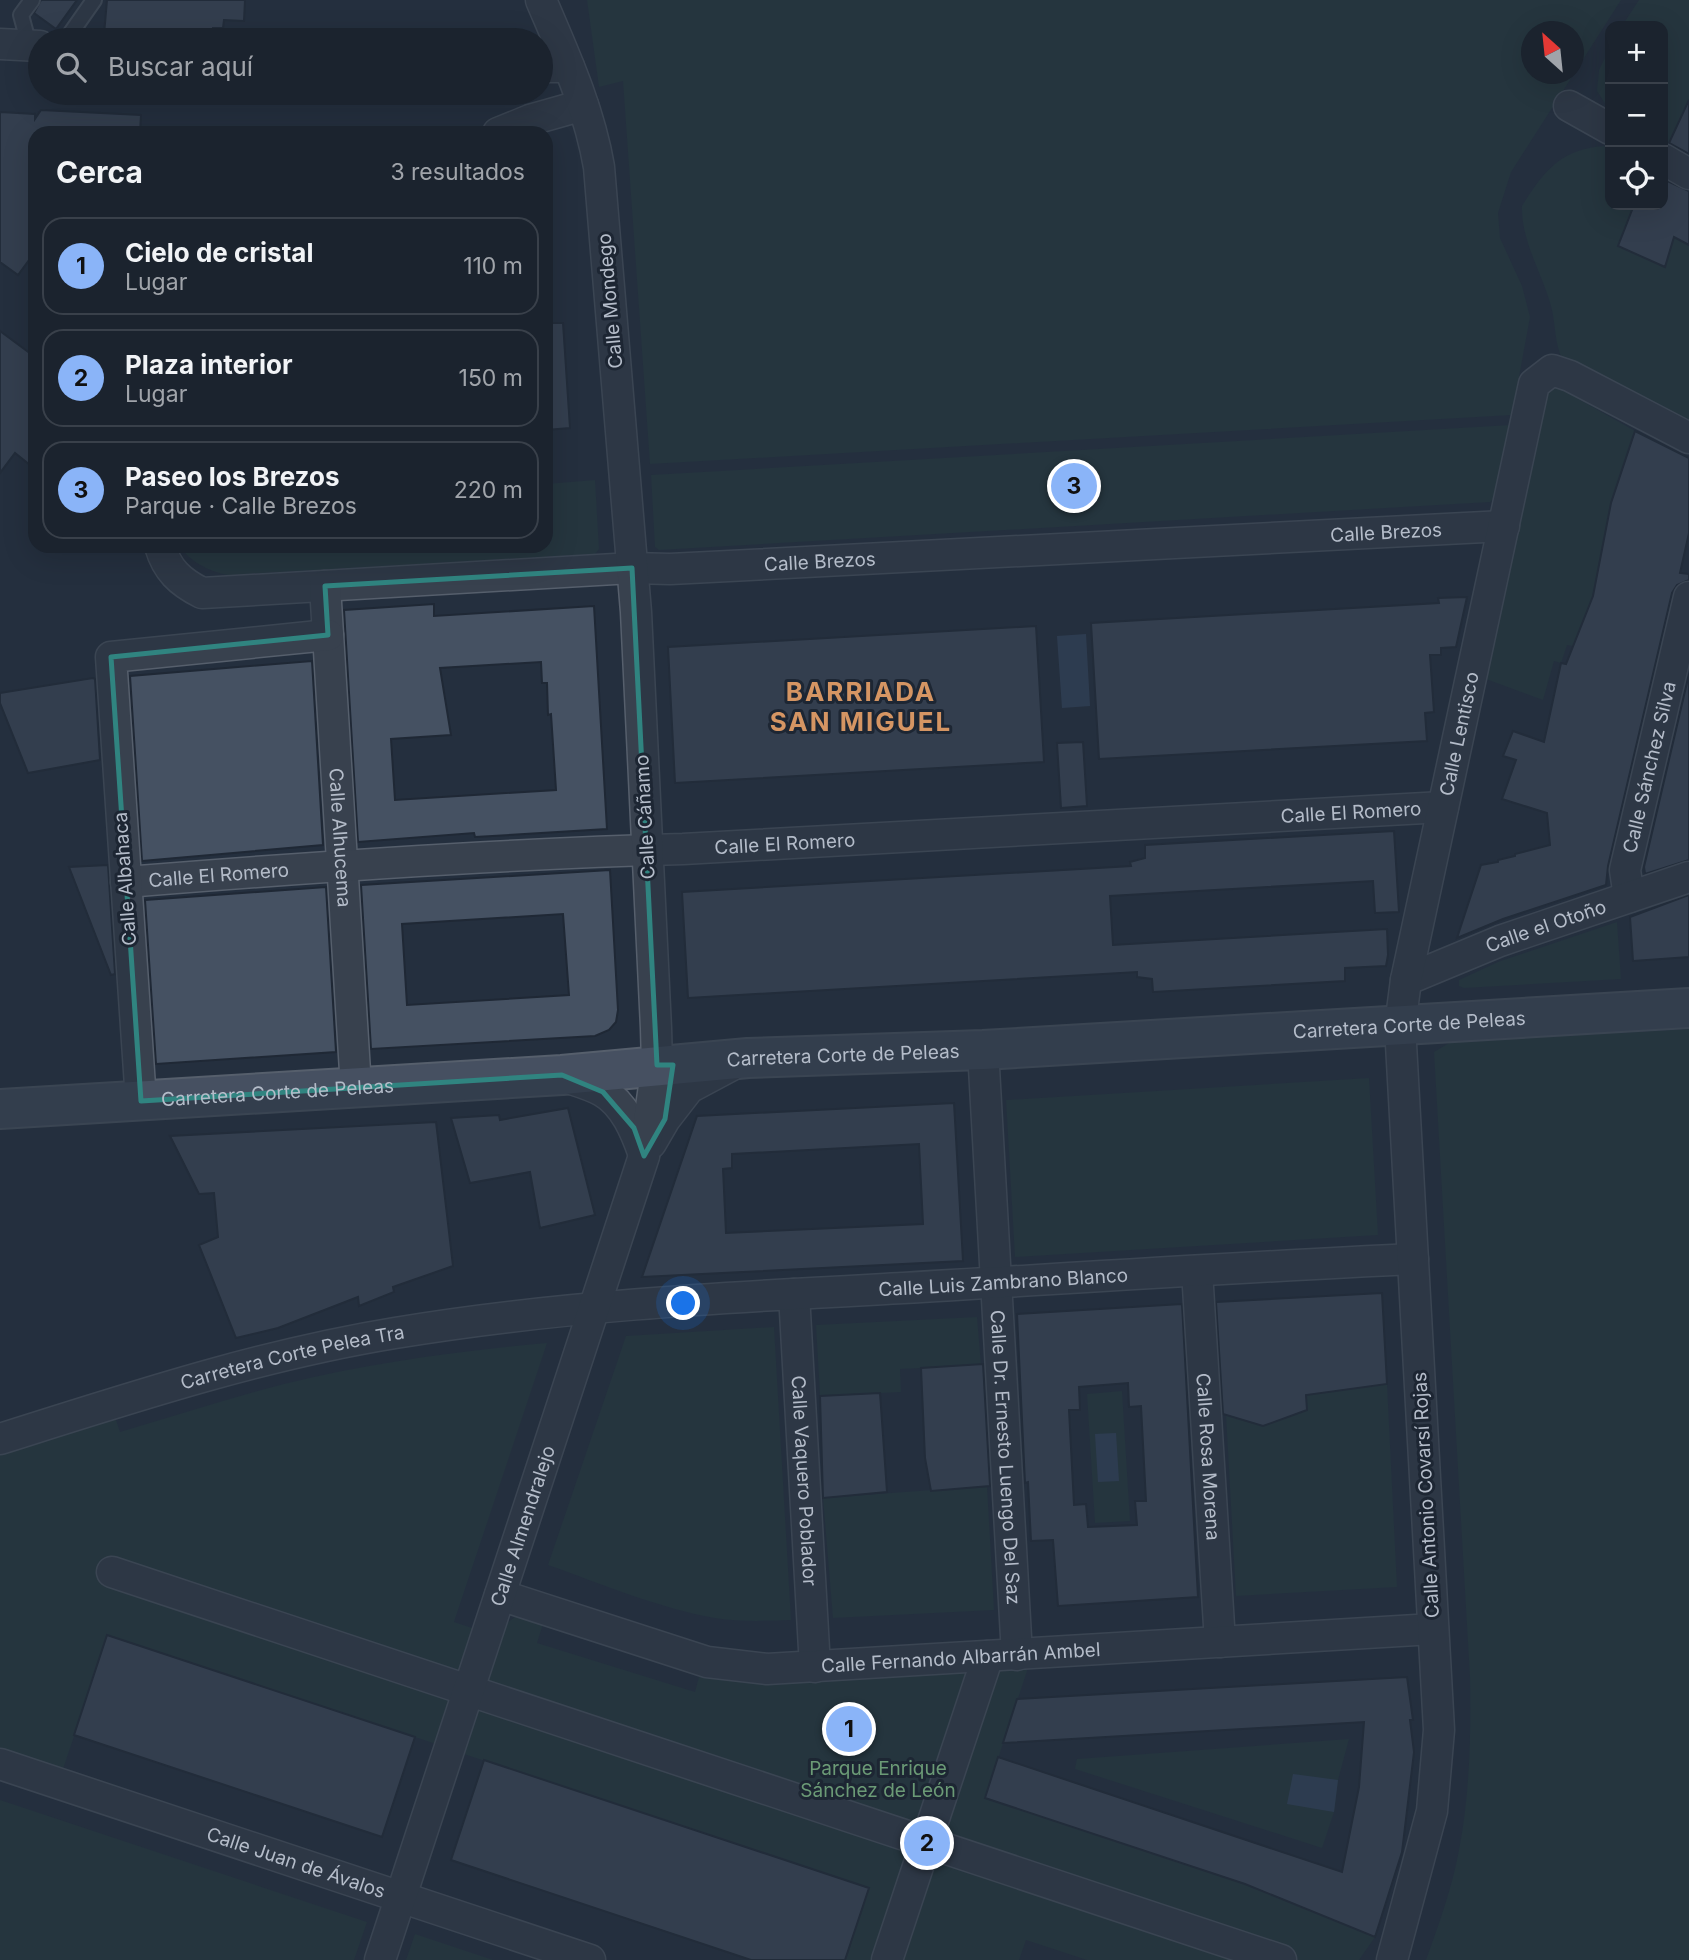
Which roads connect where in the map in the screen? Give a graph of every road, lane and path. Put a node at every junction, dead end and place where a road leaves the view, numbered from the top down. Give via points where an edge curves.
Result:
1 (32, 0) edge
2 (94, 0) edge
3 (541, 0) edge
4 (74, 28) edge
5 (547, 28) edge
6 (23, 45) edge
7 (555, 67) edge
8 (583, 105) junction
9 (1569, 106) dead end
10 (515, 126) edge
11 (1605, 126) edge
12 (1668, 162) edge
13 (1689, 174) edge
14 (1689, 439) edge
15 (1504, 526) junction
16 (162, 553) edge
17 (632, 568) junction
18 (325, 586) junction
19 (1689, 597) edge
20 (328, 635) junction
21 (1443, 807) junction
22 (646, 850) junction
23 (342, 865) junction
24 (1689, 877) edge
25 (126, 882) junction
26 (1629, 897) junction
27 (1406, 980) junction
28 (1689, 1008) edge
29 (1400, 1026) junction
30 (983, 1050) junction
31 (747, 1058) junction
32 (665, 1065) junction
33 (562, 1075) junction
34 (356, 1088) junction
35 (141, 1101) junction
36 (0, 1109) edge
37 (665, 1119) junction
38 (644, 1156) junction
39 (1413, 1258) junction
40 (1197, 1271) junction
41 (996, 1282) junction
42 (794, 1294) junction
43 (594, 1308) junction
44 (0, 1439) edge
45 (112, 1572) dead end
46 (500, 1595) junction
47 (1433, 1629) junction
48 (1220, 1642) junction
49 (1002, 1656) junction
50 (815, 1667) junction
51 (469, 1690) junction
52 (0, 1764) edge
53 (926, 1842) junction
54 (401, 1898) junction
55 (380, 1960) edge
56 (590, 1960) edge
57 (887, 1960) edge
58 (1281, 1960) edge
59 (1392, 1960) edge

1 - 6 lane via 20,15
2 - 4 lane
3 - 5 street, Calle Mondego
7 - 8 street, Calle Mondego
8 - 10 street
8 - 17 street, Calle Mondego via 599,167
9 - 11 street
12 - 13 street
14 - 15 street, Calle Lentisco via 1570,376 1543,377
15 - 17 street, Calle Brezos
15 - 21 street, Calle Lentisco
16 - 18 street, Calle Brezos via 173,573 202,593
17 - 18 street, Calle Brezos
17 - 22 street, Calle Cáñamo
18 - 20 street, Calle Alhucema
19 - 26 street, Calle Sánchez Silva via 1625,870
20 - 23 street, Calle Alhucema
20 - 25 street, Calle Albahaca via 111,657
21 - 22 street, Calle El Romero
21 - 27 street, Calle Lentisco
22 - 23 street, Calle El Romero
22 - 32 street, Calle Cáñamo
23 - 25 street, Calle El Romero
23 - 34 street, Calle Alhucema
24 - 26 street, Calle el Otoño
25 - 35 street, Calle Albahaca
26 - 27 street, Calle el Otoño via 1500,941
27 - 29 street, Calle Lentisco
28 - 29 street, Carretera Corte de Peleas
29 - 30 street, Carretera Corte de Peleas
29 - 39 street, Calle Antonio Covarsí Rojas
30 - 31 street, Carretera Corte de Peleas
30 - 41 street, Calle Dr. Ernesto Luengo Del Saz
31 - 32 street, Carretera Corte de Peleas
31 - 37 street, Calle Almendralejo via 689,1087
32 - 33 street, Carretera Corte de Peleas
32 - 37 street, Calle Almendralejo
32 - 38 street, Calle Almendralejo
33 - 34 street, Carretera Corte de Peleas
33 - 38 street via 603,1092 634,1128
34 - 35 street, Carretera Corte de Peleas
35 - 36 street, Carretera Corte de Peleas
37 - 38 street, Calle Almendralejo
38 - 43 street, Calle Almendralejo
39 - 40 street, Calle Luis Zambrano Blanco
39 - 47 street, Calle Antonio Covarsí Rojas
40 - 41 street, Calle Luis Zambrano Blanco
40 - 48 street, Calle Rosa Morena
41 - 42 street, Calle Luis Zambrano Blanco
41 - 49 street, Calle Dr. Ernesto Luengo Del Saz
42 - 43 street, Calle Luis Zambrano Blanco
42 - 50 street, Calle Vaquero Poblador
43 - 44 street, Carretera Corte Pelea Tra via 394,1333 274,1357
43 - 46 street, Calle Almendralejo
45 - 51 street
46 - 50 street, Calle Fernando Albarrán Ambel via 707,1662
46 - 51 street, Calle Almendralejo
47 - 48 street, Calle Fernando Albarrán Ambel
47 - 59 street, Calle Antonio Covarsí Rojas via 1438,1730 1432,1811
48 - 49 street, Calle Fernando Albarrán Ambel
49 - 50 street, Calle Fernando Albarrán Ambel
49 - 53 street, Calle Dr. Ernesto Luengo Del Saz
51 - 53 street
51 - 54 street, Calle Almendralejo
52 - 54 street, Calle Juan de Ávalos
53 - 57 street, Calle Dr. Ernesto Luengo Del Saz
53 - 58 street
54 - 55 street, Calle Almendralejo
54 - 56 street, Calle Juan de Ávalos

